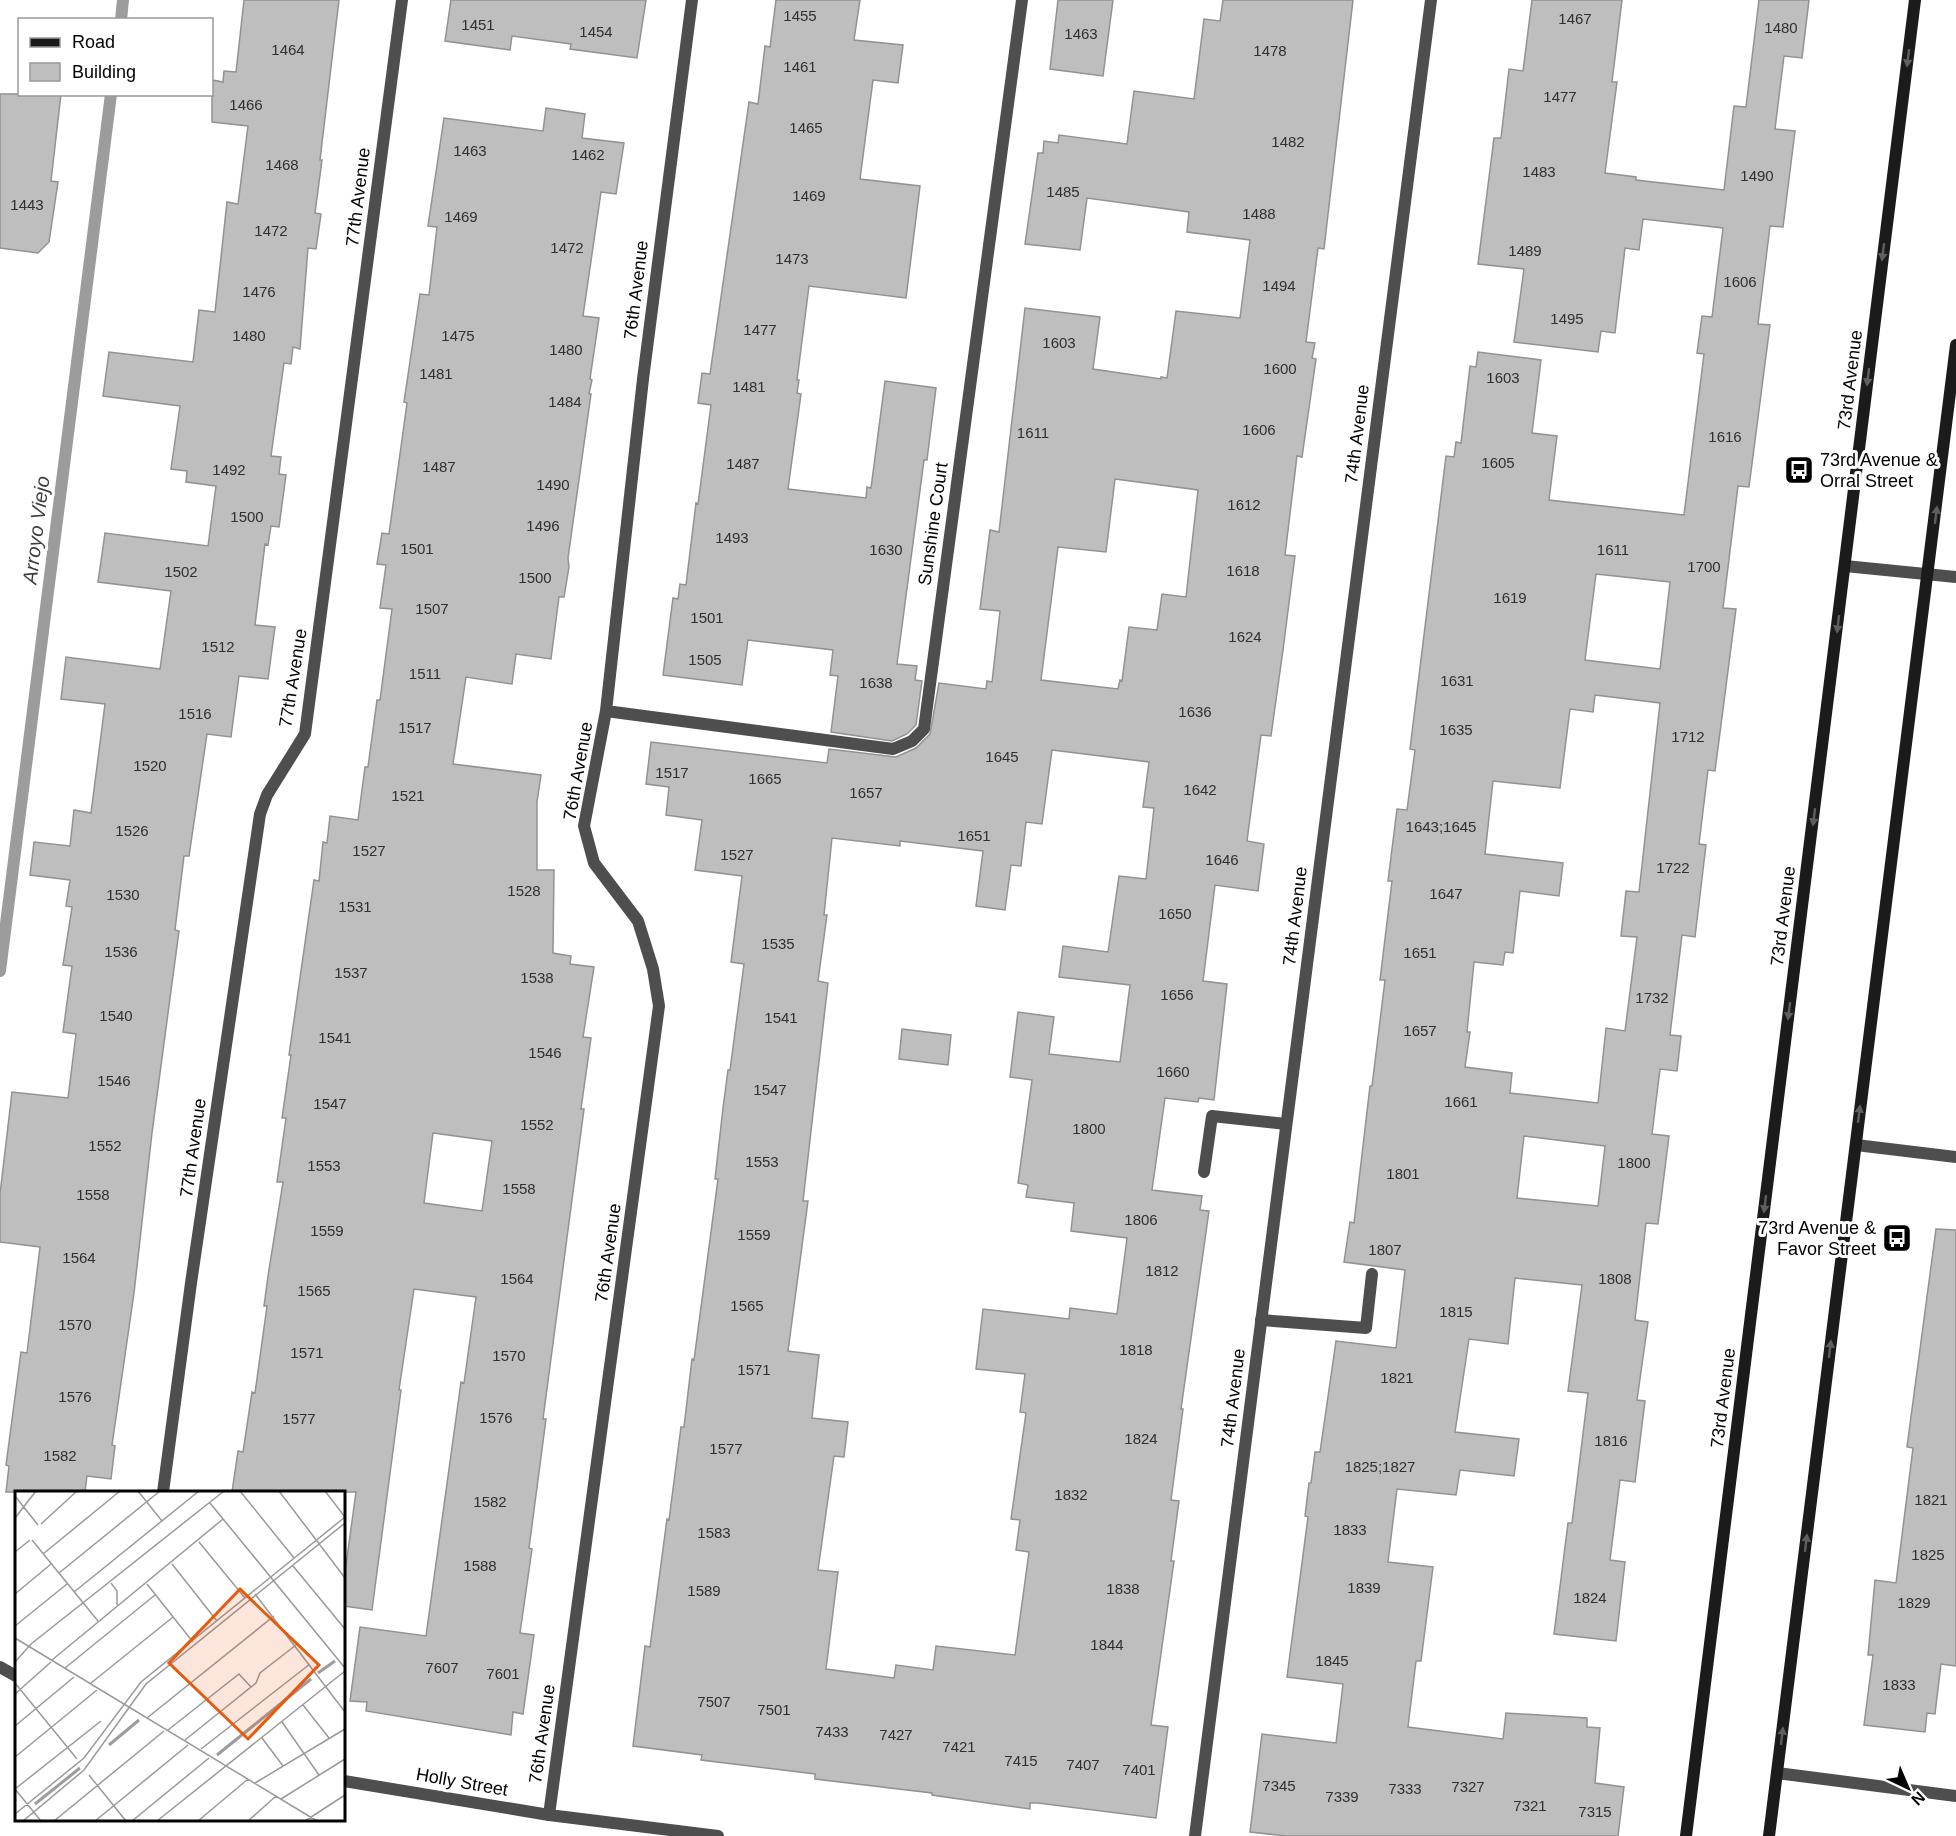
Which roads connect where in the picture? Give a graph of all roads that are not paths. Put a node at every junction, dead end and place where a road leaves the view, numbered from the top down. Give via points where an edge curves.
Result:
1 (402, 0) edge
2 (692, 0) edge
3 (1022, 0) edge
4 (1431, 0) edge
5 (1915, 0) edge
6 (1956, 345) edge
7 (1845, 566) junction
8 (1928, 573) junction
9 (1956, 577) edge
10 (606, 711) junction
11 (1286, 1124) junction
12 (1856, 1144) junction
13 (1956, 1157) edge
14 (1204, 1172) dead end
15 (1372, 1274) dead end
16 (1261, 1320) junction
17 (163, 1491) edge
18 (0, 1667) edge
19 (15, 1675) edge
20 (1777, 1773) junction
21 (345, 1781) edge
22 (1956, 1796) edge
23 (549, 1815) junction
24 (718, 1836) edge
25 (1195, 1836) edge
26 (1686, 1836) edge
27 (1769, 1836) edge

1 - 17 street, 77th Avenue via 305,734 267,795 260,814
2 - 10 street, 76th Avenue via 643,380
3 - 10 street, Sunshine Court via 924,729 912,741 893,749
4 - 11 street, 74th Avenue
5 -> 7 main road, 73rd Avenue
8 -> 6 main road
7 - 8 street
7 -> 26 main road, 73rd Avenue
8 - 9 street
12 -> 8 main road
10 - 23 street, 76th Avenue via 584,826 594,863 638,921 653,969 659,1006
11 - 14 street via 1212,1116
11 - 16 street, 74th Avenue
12 - 13 street
20 -> 12 main road
15 - 16 street via 1366,1328
16 - 25 street, 74th Avenue
18 - 19 street
20 - 22 street
20 - 27 main road
21 - 23 street, Holly Street
23 - 24 street, Holly Street

